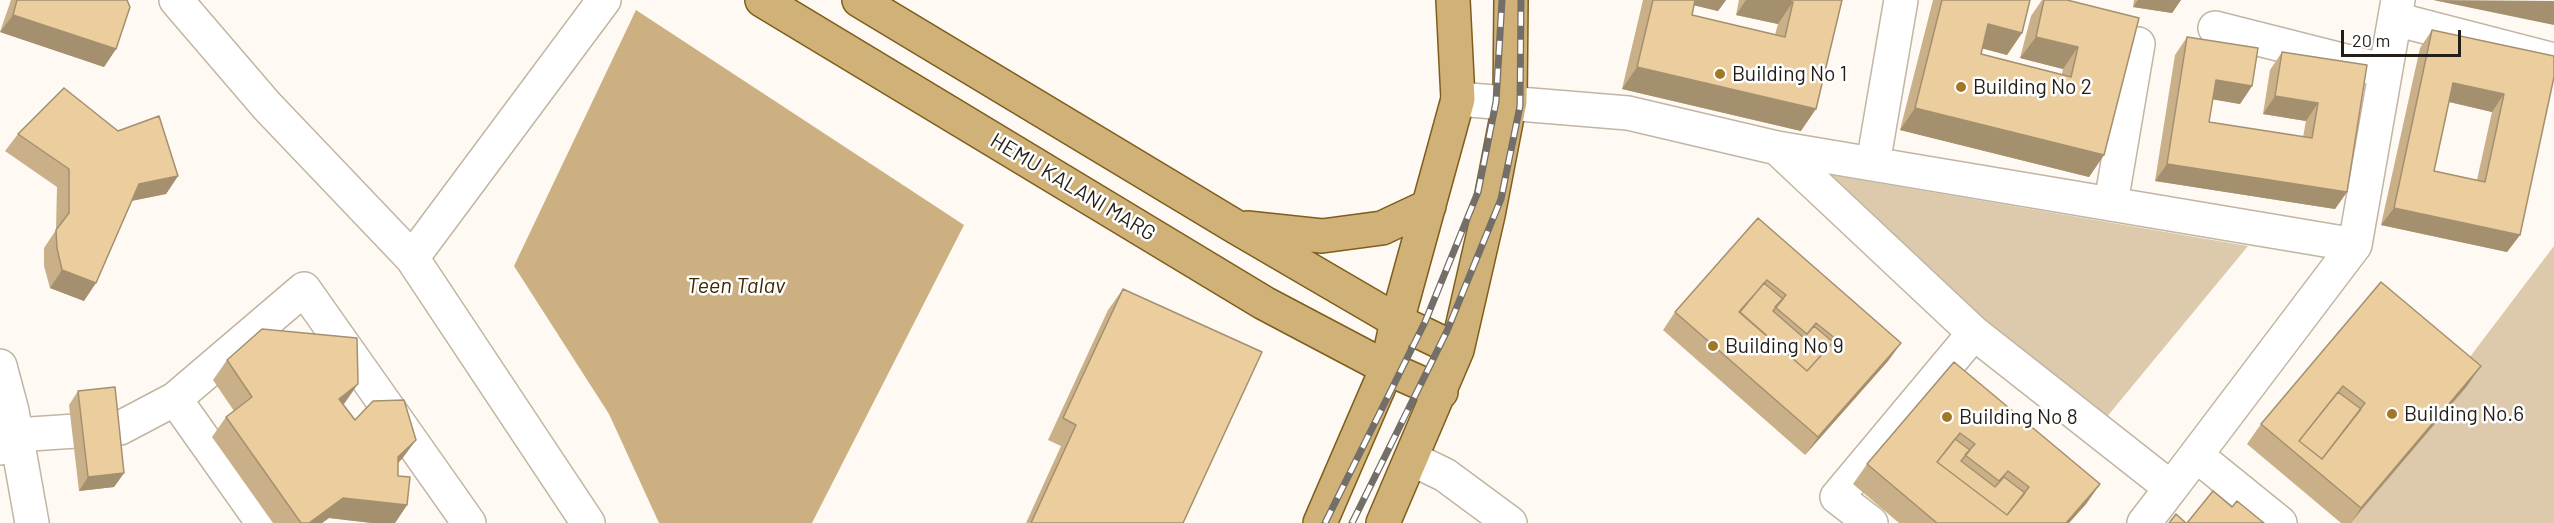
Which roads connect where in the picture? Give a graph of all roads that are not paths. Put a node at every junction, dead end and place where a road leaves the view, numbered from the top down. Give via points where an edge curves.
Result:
1 (176, 0) edge
2 (604, 0) edge
3 (762, 0) edge
4 (859, 0) edge
5 (1453, 0) edge
6 (1512, 0) edge
7 (1901, 0) edge
8 (2397, 9) edge
9 (2215, 28) dead end
10 (2138, 44) edge
11 (2554, 60) edge
12 (2385, 71) junction
13 (1458, 99) junction
14 (1510, 101) junction
15 (1777, 147) junction
16 (1873, 164) junction
17 (2111, 203) junction
18 (1428, 206) junction
19 (1236, 227) junction
20 (2355, 245) junction
21 (412, 258) junction
22 (1397, 321) junction
23 (1974, 333) junction
24 (1457, 350) junction
25 (0, 366) edge
26 (1387, 368) junction
27 (1440, 392) junction
28 (175, 399) junction
29 (8, 442) edge
30 (2196, 455) junction
31 (1412, 459) junction
32 (2171, 488) junction
33 (32, 523) edge
34 (263, 523) edge
35 (469, 523) edge
36 (588, 523) edge
37 (1321, 523) edge
38 (1383, 523) edge
39 (1509, 523) edge
40 (1871, 523) edge
41 (2144, 523) edge
42 (2280, 523) edge

1 - 21 street via 267,106
2 - 21 street
3 - 26 main road, HEMU KALANI MARG via 1264,303
4 - 19 main road
5 - 13 main road
6 - 14 main road
7 - 16 street
8 - 11 street
8 - 12 street
9 - 12 street
10 - 17 street
12 - 20 street
13 - 14 street
13 - 18 main road
14 - 15 street via 1628,113
14 - 24 main road
15 - 16 street
15 - 23 street
16 - 17 street
17 - 20 street
18 - 19 main road via 1382,228 1322,236
18 - 22 main road
19 - 22 main road
20 - 30 street
21 - 36 street
22 - 24 main road
22 - 26 main road
23 - 32 street
23 - 40 street via 1837,497
24 - 27 main road
25 - 29 street
26 - 27 main road, HEMU KALANI MARG
26 - 37 main road
27 - 31 main road
28 - 29 street via 120,428
28 - 34 street
28 - 35 street via 304,289
29 - 33 street
30 - 32 street
30 - 42 street
31 - 38 main road
31 - 39 street via 1445,475
32 - 41 street

